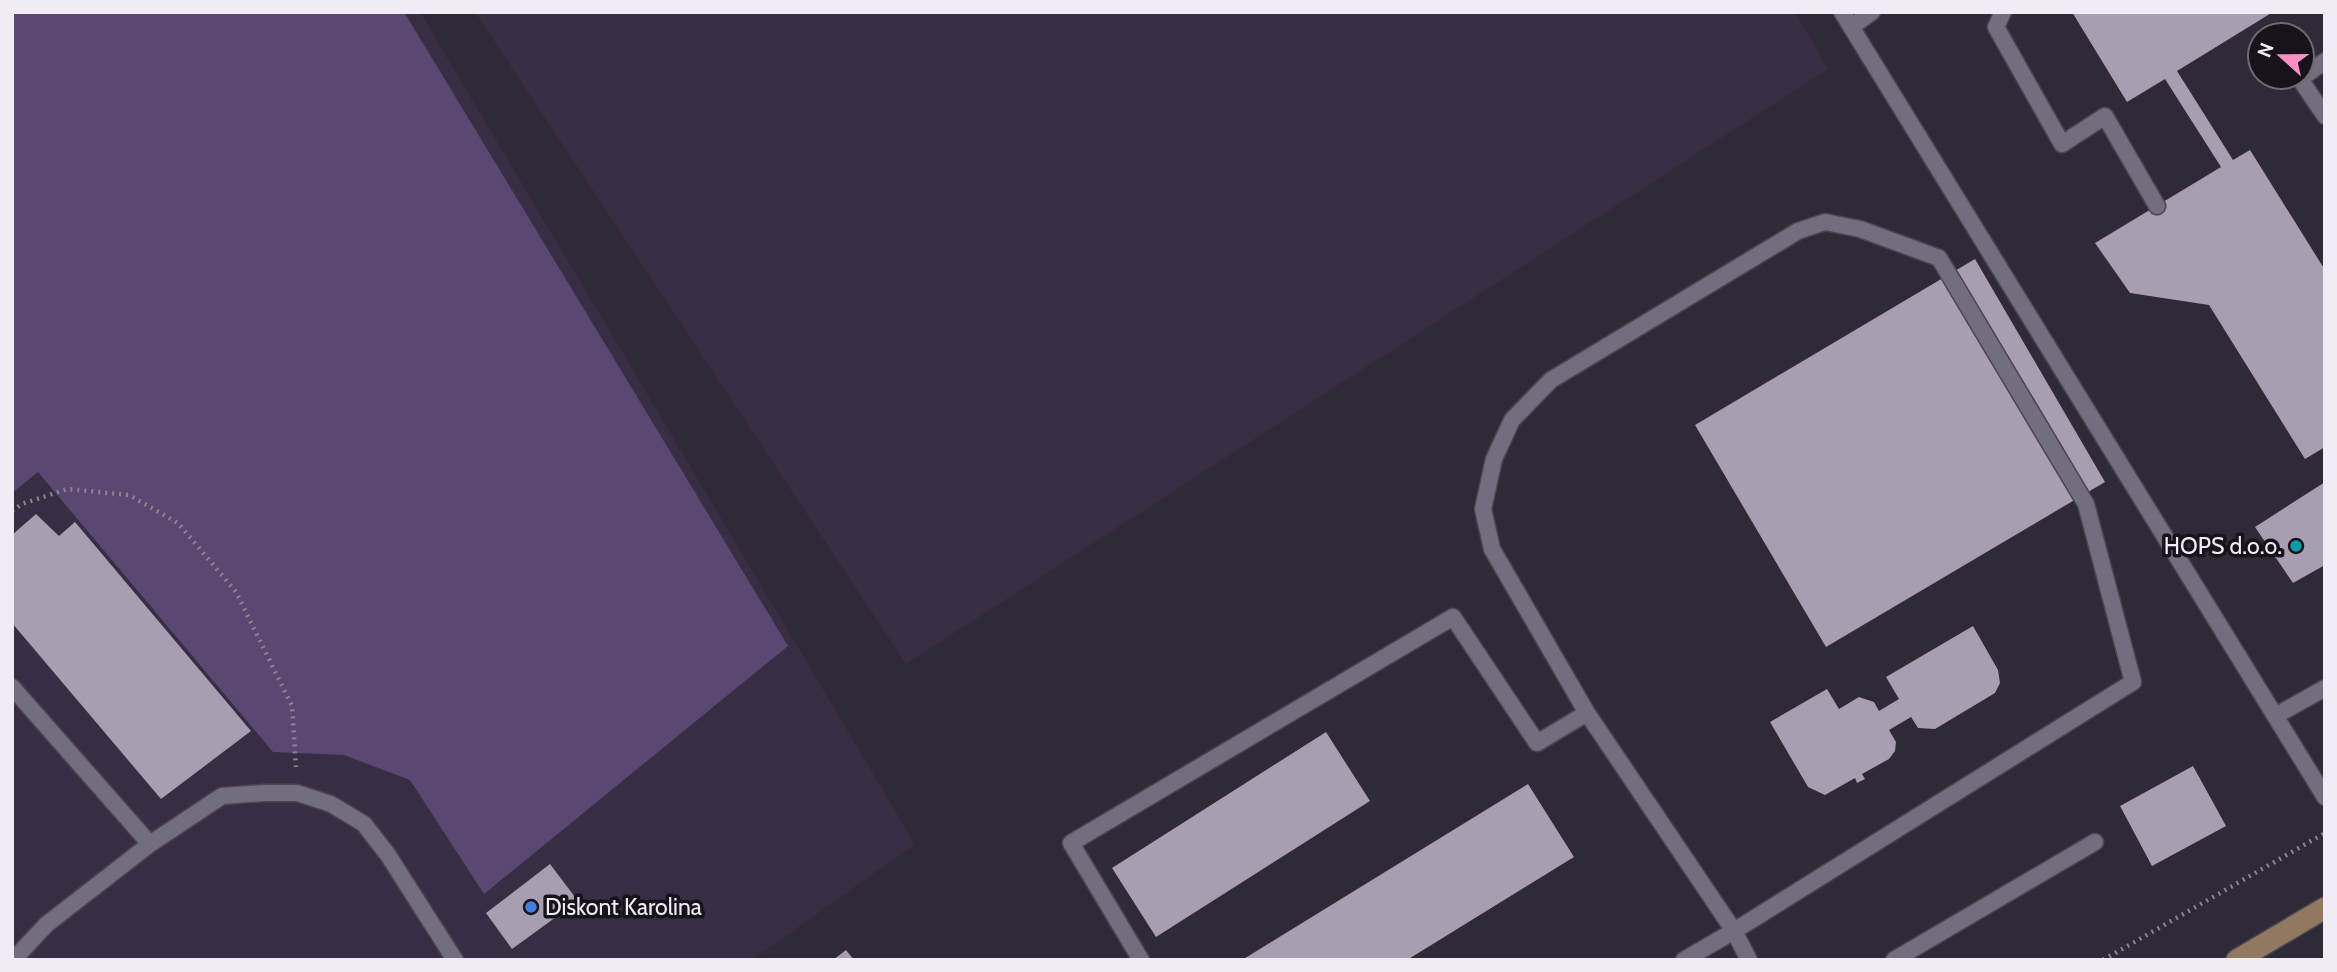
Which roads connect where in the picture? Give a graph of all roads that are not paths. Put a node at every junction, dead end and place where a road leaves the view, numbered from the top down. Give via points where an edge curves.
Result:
1 (1842, 12) edge
2 (1872, 12) edge
3 (2003, 12) edge
4 (1851, 27) junction
5 (2325, 61) edge
6 (2325, 116) edge
7 (2157, 206) dead end
8 (12, 687) edge
9 (2325, 688) edge
10 (1587, 713) junction
11 (2277, 715) junction
12 (2325, 797) edge
13 (2095, 842) dead end
14 (150, 844) junction
15 (2325, 908) edge
16 (1734, 931) junction
17 (13, 960) edge
18 (455, 960) edge
19 (1141, 960) edge
20 (1684, 960) edge
21 (1749, 960) edge
22 (1894, 960) edge
23 (2237, 960) edge

1 - 4 lane
2 - 4 lane
3 - 7 lane via 1997,27 2062,144 2105,116
4 - 11 lane
5 - 6 lane via 2300,79
8 - 14 lane
9 - 11 lane
10 - 16 lane
10 - 16 lane via 1492,549 1483,509 1494,459 1512,420 1551,380 1798,231 1825,222 1860,229 1939,258 2086,505 2133,682
10 - 19 lane via 1537,743 1453,617 1071,843
11 - 12 lane
13 - 22 lane
14 - 17 lane via 47,924
14 - 18 lane via 222,796 297,793 331,804 364,824
15 - 23 main road
16 - 20 lane
16 - 21 lane

